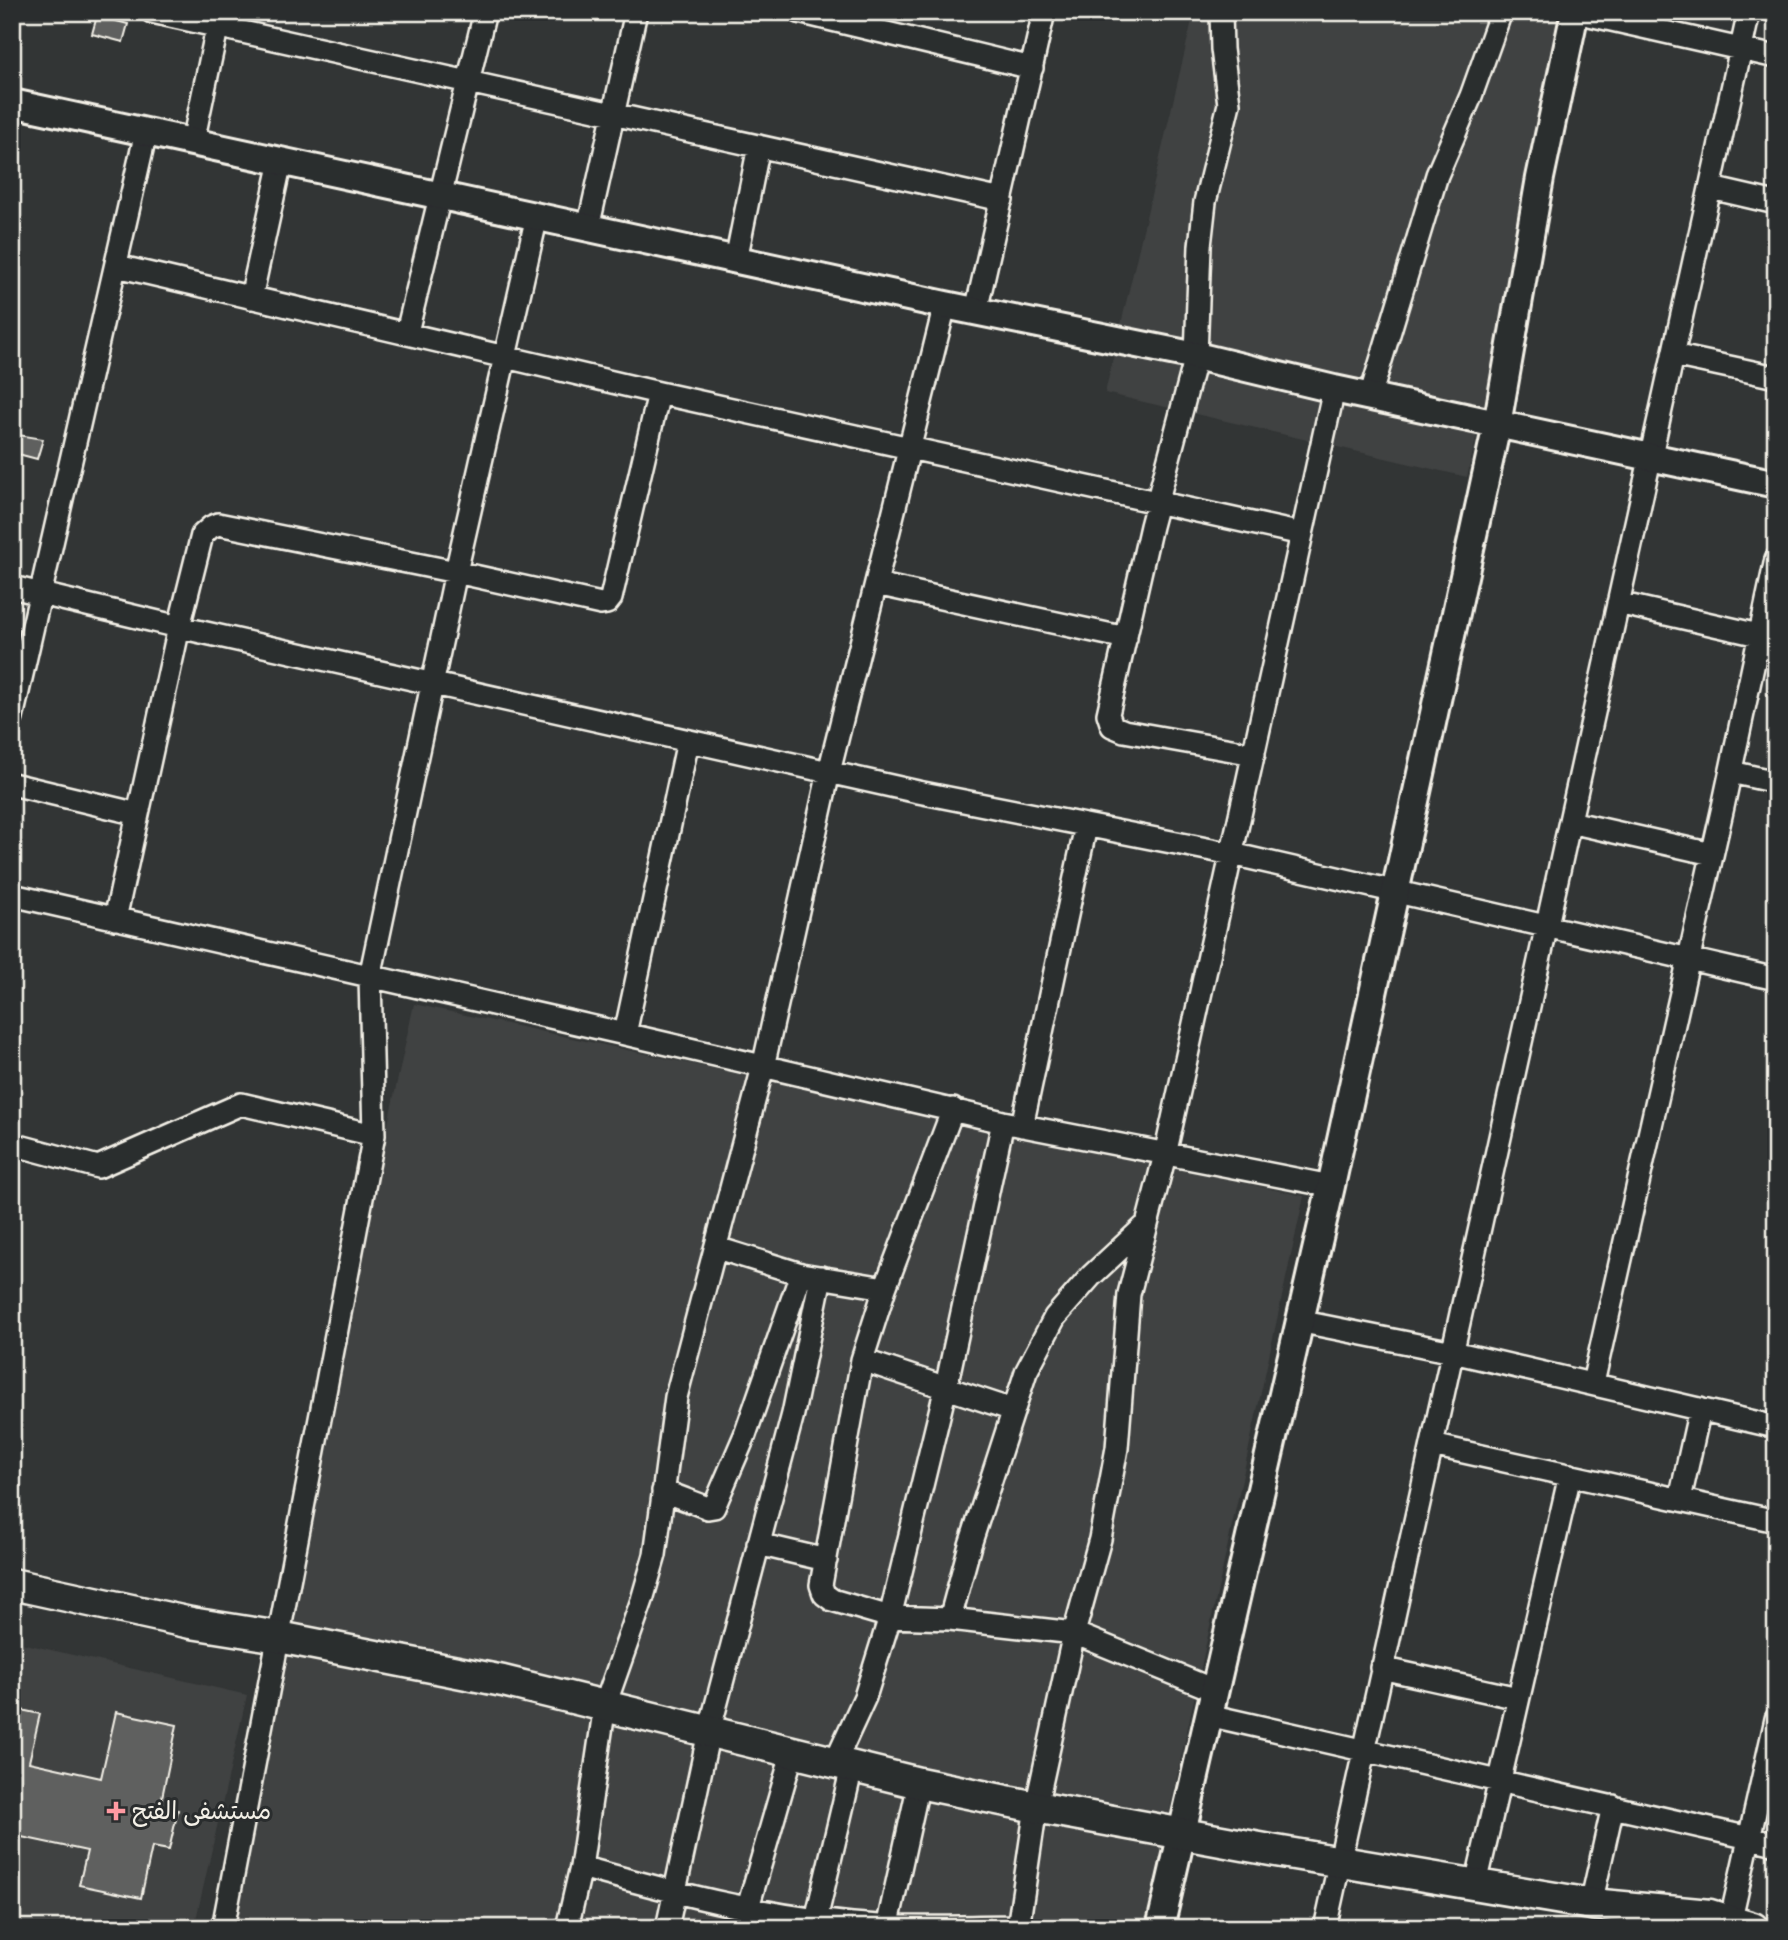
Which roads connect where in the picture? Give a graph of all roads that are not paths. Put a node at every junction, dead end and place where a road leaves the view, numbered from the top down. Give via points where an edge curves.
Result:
1 (152, 12) edge
2 (485, 12) edge
3 (636, 12) edge
4 (799, 12) edge
5 (1044, 12) edge
6 (1221, 12) edge
7 (1501, 12) edge
8 (1576, 12) edge
9 (1749, 12) edge
10 (219, 19) edge
11 (1741, 49) junction
12 (1776, 57) edge
13 (1032, 68) junction
14 (467, 83) junction
15 (12, 103) edge
16 (615, 115) junction
17 (146, 132) junction
18 (192, 142) junction
19 (759, 146) junction
20 (281, 161) junction
21 (1711, 188) junction
22 (439, 196) junction
23 (1002, 200) junction
24 (1776, 203) edge
25 (537, 216) junction
26 (588, 228) junction
27 (736, 260) junction
28 (117, 265) junction
29 (251, 298) junction
30 (945, 305) junction
31 (976, 311) junction
32 (407, 332) junction
33 (1673, 355) junction
34 (505, 356) junction
35 (1196, 356) junction
36 (1776, 377) edge
37 (1334, 389) junction
38 (659, 393) junction
39 (1370, 397) junction
40 (1497, 425) junction
41 (910, 447) junction
42 (1651, 458) junction
43 (1776, 484) edge
44 (1158, 501) junction
45 (1302, 534) junction
46 (1776, 559) edge
47 (456, 572) junction
48 (876, 583) junction
49 (12, 587) edge
50 (40, 595) junction
51 (1618, 603) junction
52 (179, 627) junction
53 (1126, 638) junction
54 (1768, 638) edge
55 (433, 684) junction
56 (12, 718) edge
57 (688, 741) junction
58 (1254, 754) junction
59 (830, 772) junction
60 (1731, 772) junction
61 (1776, 782) edge
62 (12, 784) edge
63 (138, 814) junction
64 (1570, 822) junction
65 (1086, 826) junction
66 (1232, 854) junction
67 (1712, 854) junction
68 (1395, 892) junction
69 (12, 895) edge
70 (115, 919) junction
71 (1548, 926) junction
72 (1688, 958) junction
73 (370, 977) junction
74 (1776, 979) edge
75 (625, 1034) junction
76 (763, 1067) junction
77 (953, 1109) junction
78 (1013, 1124) junction
79 (373, 1135) junction
80 (12, 1144) edge
81 (1165, 1155) junction
82 (1331, 1186) junction
83 (1147, 1224) junction
84 (716, 1248) junction
85 (811, 1276) junction
86 (886, 1288) junction
87 (1298, 1321) junction
88 (1453, 1352) junction
89 (862, 1360) junction
90 (1593, 1383) junction
91 (946, 1387) junction
92 (1700, 1409) junction
93 (1013, 1410) junction
94 (1776, 1427) edge
95 (1432, 1445) junction
96 (1570, 1475) junction
97 (663, 1492) junction
98 (1680, 1499) junction
99 (1776, 1521) edge
100 (758, 1544) junction
101 (826, 1560) junction
102 (12, 1584) edge
103 (890, 1618) junction
104 (950, 1619) junction
105 (1074, 1633) junction
106 (279, 1637) junction
107 (1381, 1668) junction
108 (1518, 1698) junction
109 (1211, 1702) junction
110 (605, 1705) junction
111 (1776, 1719) edge
112 (709, 1731) junction
113 (793, 1751) junction
114 (1363, 1751) junction
115 (844, 1765) junction
116 (1501, 1780) junction
117 (919, 1783) junction
118 (1614, 1806) junction
119 (1036, 1807) junction
120 (1181, 1834) junction
121 (1749, 1838) junction
122 (1776, 1844) edge
123 (1339, 1861) junction
124 (581, 1867) junction
125 (1476, 1884) junction
126 (674, 1893) junction
127 (1591, 1904) junction
128 (745, 1919) edge
129 (815, 1923) edge
130 (1738, 1926) edge
131 (887, 1927) edge
132 (1018, 1927) edge
133 (223, 1928) edge
134 (567, 1928) edge
135 (667, 1928) edge
136 (1160, 1928) edge
137 (1325, 1928) edge

1 - 10 street
2 - 14 street
3 - 16 street
4 - 13 street
5 - 13 street
6 - 35 street via 1229,104 1205,202
7 - 39 street via 1437,175
8 - 11 street
8 - 40 street via 1540,178
9 - 11 street
10 - 14 street
10 - 18 street
11 - 12 street
11 - 21 street
13 - 23 street
14 - 16 street
14 - 22 street
15 - 17 street
16 - 19 street
16 - 26 street
17 - 18 street
17 - 28 street
18 - 20 street
19 - 23 street
19 - 27 street
20 - 22 street
20 - 29 street
21 - 24 street
21 - 33 street
22 - 25 street
22 - 32 street
23 - 31 street
25 - 26 street
25 - 34 street
26 - 27 street
27 - 30 street
28 - 29 street
28 - 50 street
29 - 32 street
30 - 31 street
30 - 41 street
31 - 35 street
32 - 34 street
33 - 36 street
33 - 42 street
34 - 38 street
34 - 47 street
35 - 37 street
35 - 44 street
37 - 39 street
37 - 45 street
38 - 41 street
38 - 47 street via 607,603
39 - 40 street
40 - 42 street
40 - 68 street
41 - 44 street
41 - 48 street
42 - 43 street
42 - 51 street
44 - 45 street
44 - 53 street
45 - 58 street
46 - 54 street
47 - 52 street via 218,524 202,535
47 - 55 street
48 - 53 street
48 - 59 street
49 - 50 street
50 - 52 street
50 - 56 street
51 - 54 street
51 - 64 street
52 - 55 street
52 - 63 street
53 - 58 street via 1108,714 1112,726
54 - 60 street
55 - 57 street
55 - 73 street
57 - 59 street
57 - 75 street
58 - 66 street
59 - 65 street
59 - 76 street
60 - 61 street
60 - 67 street
62 - 63 street
63 - 70 street
64 - 67 street
64 - 71 street
65 - 66 street
65 - 78 street
66 - 68 street
66 - 81 street
67 - 72 street
68 - 71 street
68 - 82 street
69 - 70 street
70 - 73 street
71 - 72 street
71 - 88 street
72 - 74 street
72 - 90 street
73 - 75 street
73 - 79 street
75 - 76 street
76 - 77 street
76 - 84 street
77 - 78 street
77 - 86 street
78 - 81 street
78 - 91 street
79 - 80 street via 241,1104 98,1167
79 - 106 street
81 - 82 street
81 - 83 street
82 - 87 street
83 - 93 street via 1055,1317 1026,1372
83 - 105 street via 1127,1304 1117,1448 1100,1539
84 - 85 street
84 - 97 street via 676,1396
85 - 86 street
85 - 97 street via 714,1507
85 - 100 street via 793,1414
86 - 89 street
87 - 88 street
87 - 109 street
88 - 90 street
88 - 95 street
89 - 91 street
89 - 101 street
90 - 92 street
91 - 93 street
91 - 103 street
92 - 94 street
92 - 98 street
93 - 104 street
95 - 96 street
95 - 107 street
96 - 98 street
96 - 108 street
97 - 110 street via 655,1555
98 - 99 street
100 - 101 street
100 - 112 street
101 - 103 street via 821,1585 824,1594
102 - 106 main road
103 - 104 street
103 - 115 street
104 - 105 street
105 - 109 street
105 - 119 street
106 - 110 main road
106 - 133 street
107 - 108 street
107 - 114 street
108 - 116 street
109 - 114 street
109 - 120 street
110 - 112 main road
110 - 124 street
111 - 121 street
112 - 113 main road
112 - 126 street
113 - 115 main road
113 - 128 street
114 - 116 street
114 - 123 street
115 - 117 main road
115 - 129 street
116 - 118 street
116 - 125 street
117 - 119 main road
117 - 131 street
118 - 121 street
118 - 127 street
119 - 120 main road
119 - 132 street
120 - 123 main road
120 - 136 street
121 - 122 street
121 - 130 street
123 - 125 main road
123 - 137 street
124 - 126 street
124 - 134 street
125 - 127 main road
126 - 128 street
126 - 135 street
127 - 130 main road via 1698,1914
128 - 129 street
129 - 131 street
131 - 132 street

